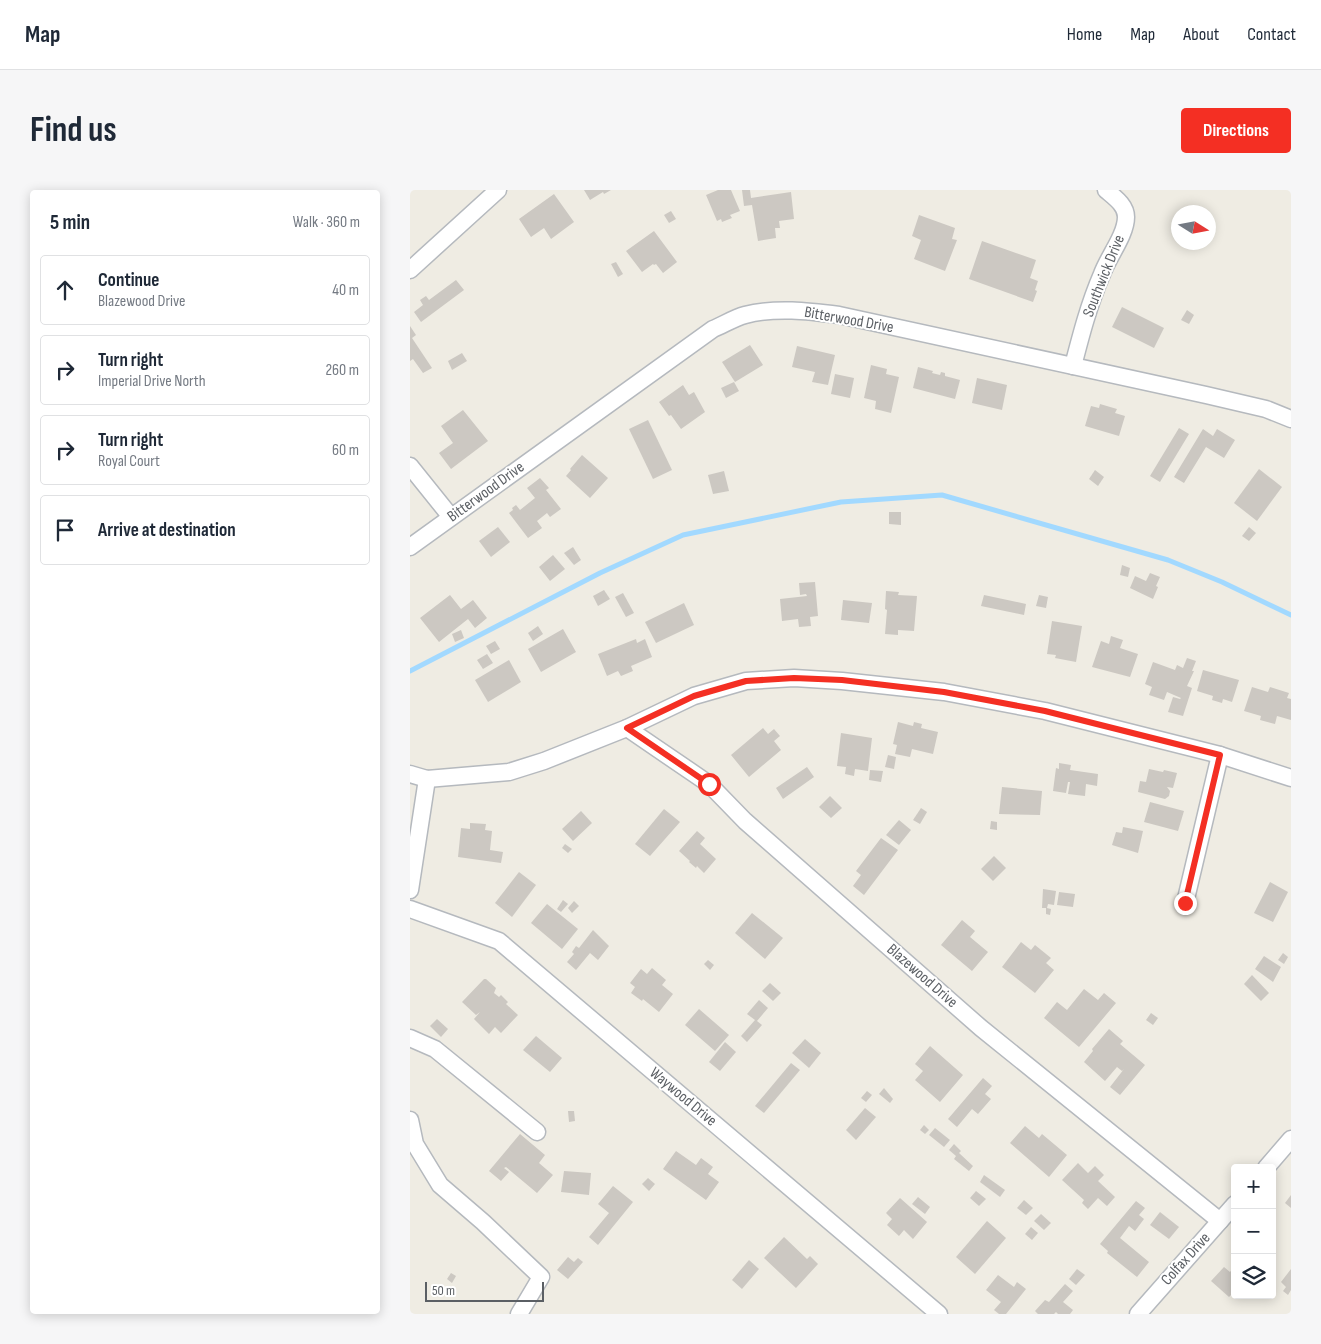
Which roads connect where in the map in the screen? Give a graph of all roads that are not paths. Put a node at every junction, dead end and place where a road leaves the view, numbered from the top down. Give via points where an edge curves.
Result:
1 (498, 190) edge
2 (1106, 190) edge
3 (410, 270) edge
4 (1073, 366) junction
5 (1291, 419) edge
6 (410, 466) edge
7 (451, 517) junction
8 (410, 547) edge
9 (627, 728) junction
10 (1220, 755) junction
11 (410, 774) edge
12 (1291, 778) edge
13 (427, 779) junction
14 (410, 890) edge
15 (1185, 903) dead end
16 (410, 909) edge
17 (410, 1038) edge
18 (410, 1120) edge
19 (538, 1132) dead end
20 (1291, 1139) edge
21 (1269, 1164) edge
22 (1231, 1209) edge
23 (1220, 1221) junction
24 (519, 1314) edge
25 (939, 1314) edge
26 (1138, 1314) edge

1 - 3 street
2 - 4 street, Southwick Drive via 1123,206 1126,215 1123,230 1088,307
4 - 5 street, Bitterwood Drive via 1257,407
4 - 7 street, Bitterwood Drive via 839,315 773,310 744,315 713,329
6 - 7 street
7 - 8 street, Bitterwood Drive
9 - 10 street via 694,696 746,681 842,680 953,694 1045,711
9 - 13 street via 544,762 509,772
9 - 23 street, Blazewood Drive via 709,784 745,821 981,1028
10 - 12 street
10 - 15 street
11 - 13 street
13 - 14 street
16 - 25 street, Waywood Drive via 499,941
17 - 19 street via 435,1049
18 - 24 street via 415,1144 440,1185 542,1278
20 - 21 street
22 - 23 street, Colfax Drive
23 - 26 street, Colfax Drive

